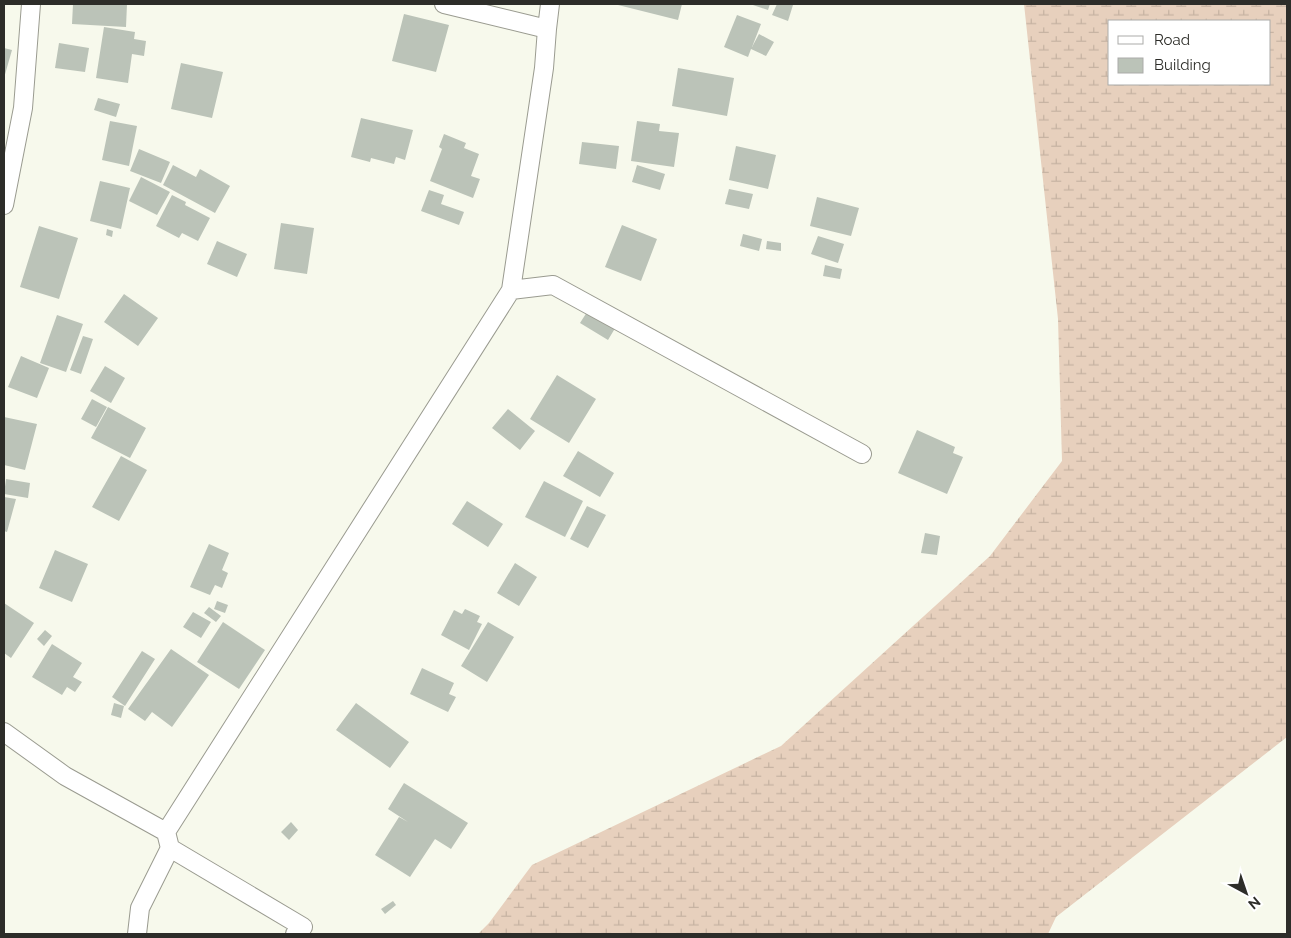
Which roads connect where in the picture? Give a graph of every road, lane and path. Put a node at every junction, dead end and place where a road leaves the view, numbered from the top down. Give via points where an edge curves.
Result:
1 (31, 4) edge
2 (444, 4) edge
3 (550, 4) edge
4 (547, 29) junction
5 (4, 205) edge
6 (511, 290) junction
7 (862, 454) dead end
8 (4, 732) edge
9 (168, 840) junction
10 (137, 934) edge
11 (296, 934) edge

1 - 5 street via 23,108
2 - 4 street
3 - 4 street
4 - 6 street
6 - 7 street via 553,285
6 - 9 street
8 - 9 street via 65,776
9 - 10 street via 140,908
9 - 11 street via 303,927

